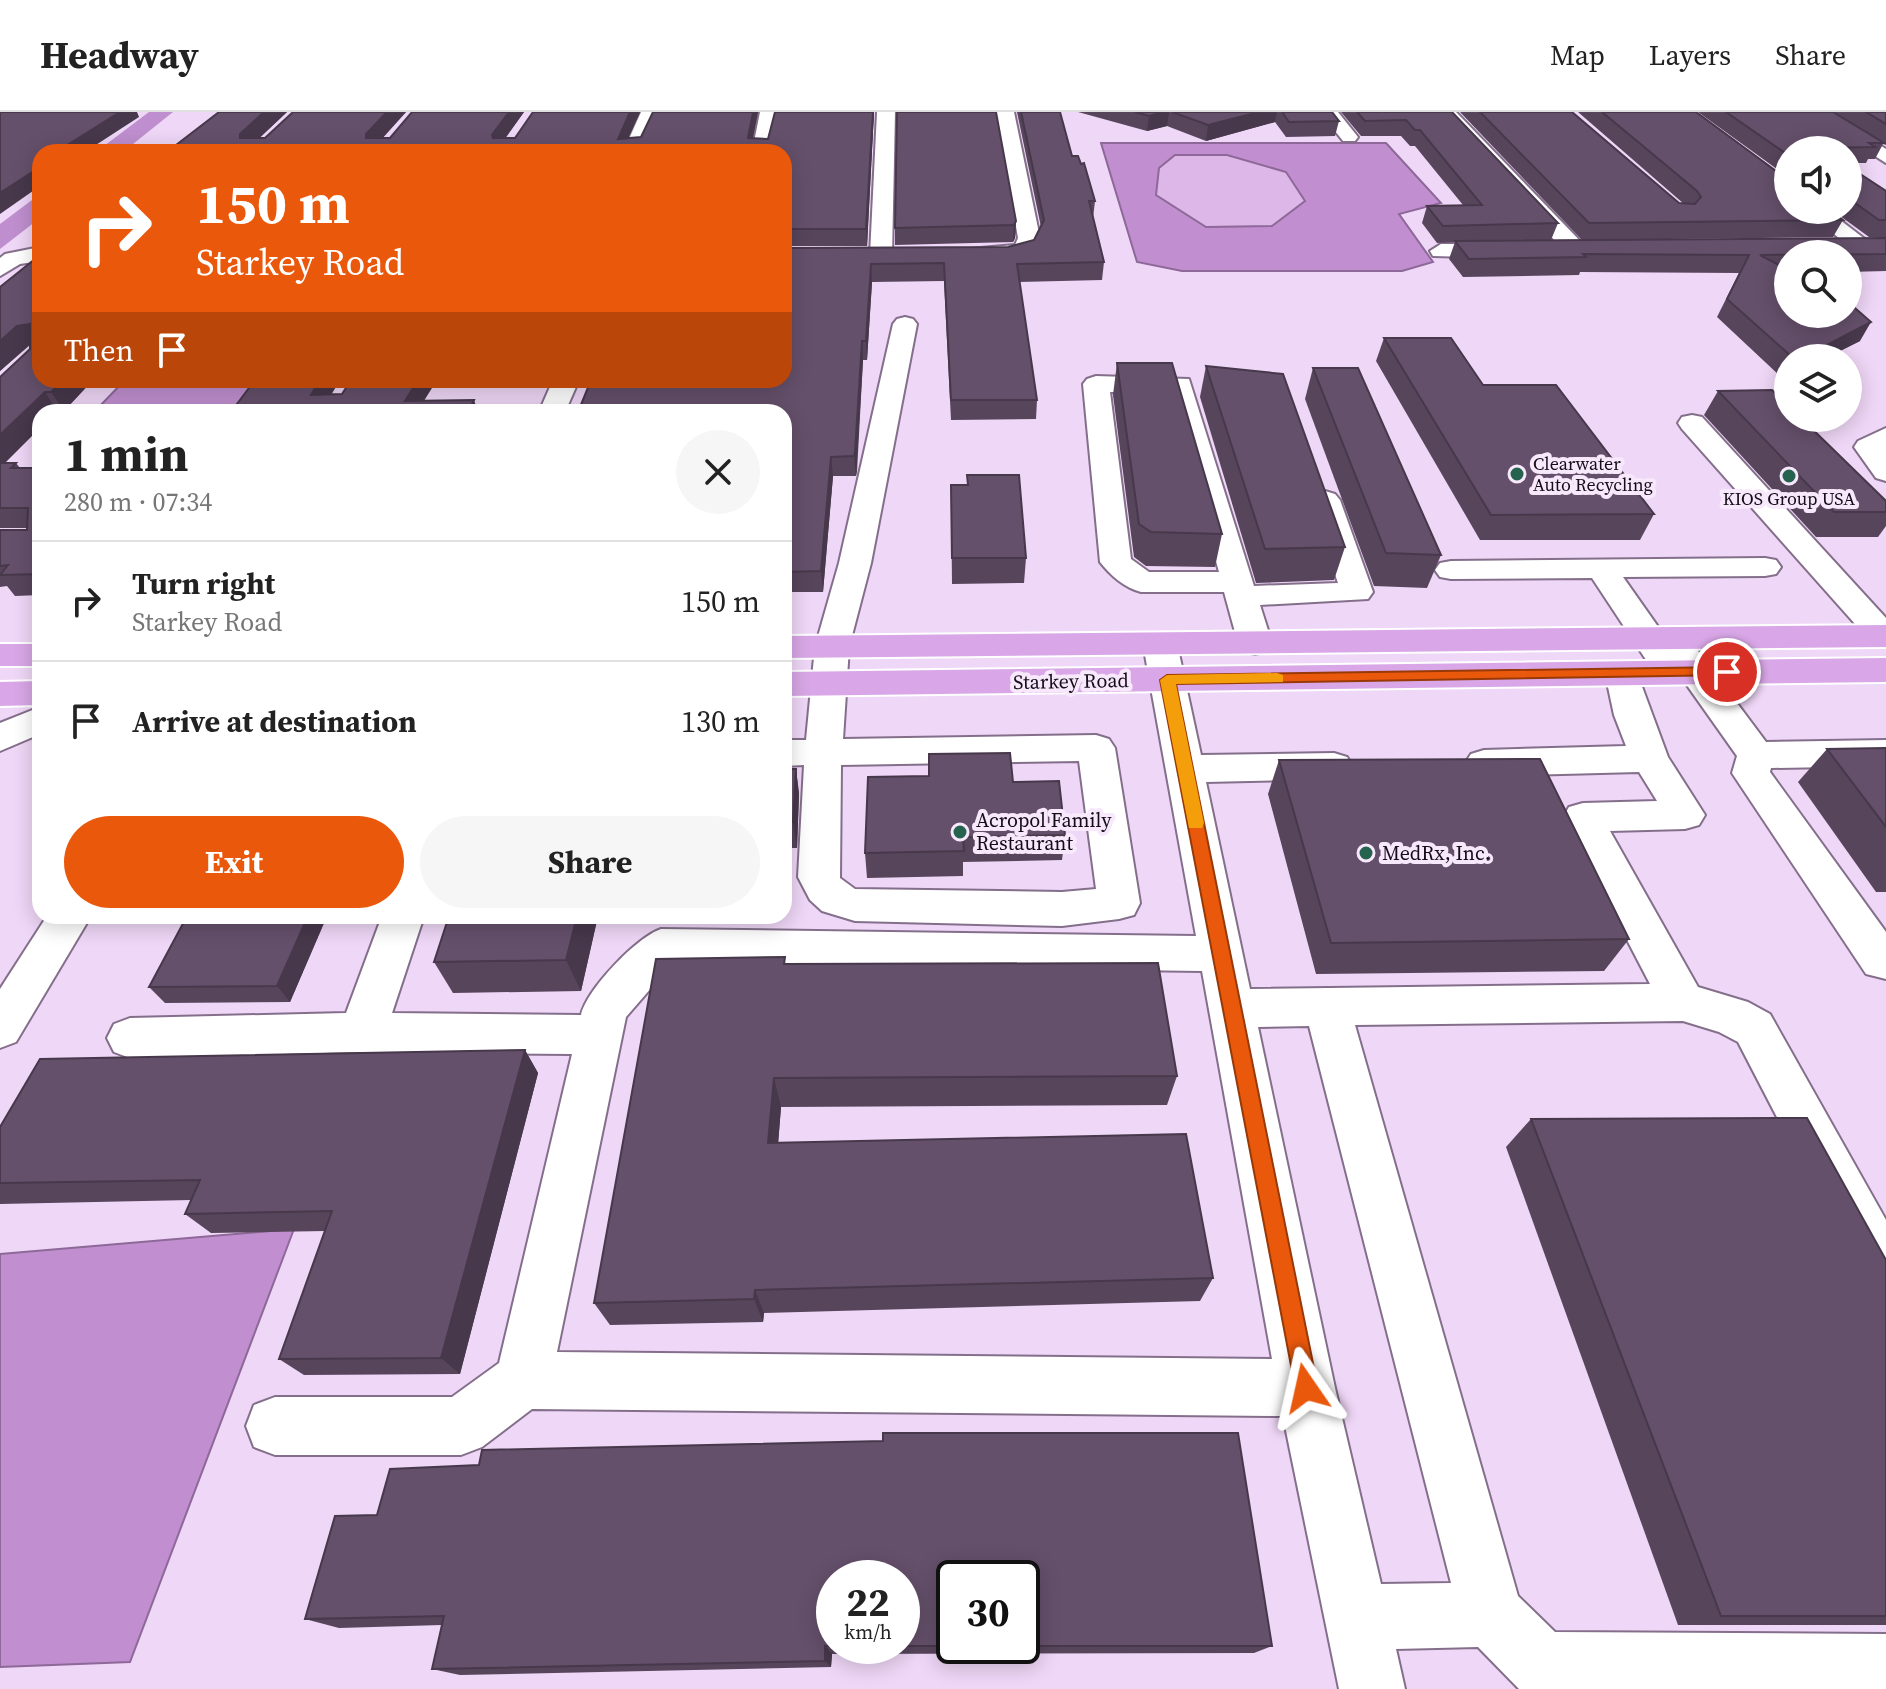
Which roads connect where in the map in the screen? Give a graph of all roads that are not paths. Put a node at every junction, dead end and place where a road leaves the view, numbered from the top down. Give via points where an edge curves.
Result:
1 (650, 112) edge
2 (769, 112) edge
3 (886, 112) edge
4 (1005, 112) edge
5 (1329, 112) edge
6 (1446, 112) edge
7 (1815, 112) edge
8 (1349, 137) dead end
9 (636, 144) edge
10 (763, 144) edge
11 (1886, 157) edge
12 (1833, 224) edge
13 (1863, 246) joint
14 (1886, 246) edge
15 (1441, 251) dead end
16 (960, 254) edge
17 (854, 255) edge
18 (32, 256) edge
19 (6, 264) edge
20 (32, 264) edge
21 (905, 324) dead end
22 (1180, 384) junction
23 (1211, 388) edge
24 (1692, 423) dead end
25 (1886, 436) edge
26 (1315, 471) edge
27 (1886, 472) edge
28 (1765, 567) dead end
29 (1601, 568) junction
30 (1451, 570) dead end
31 (1238, 589) junction
32 (1255, 643) junction
33 (1885, 647) edge
34 (792, 650) edge
35 (0, 655) edge
36 (32, 655) edge
37 (1672, 656) junction
38 (1164, 662) junction
39 (830, 665) junction
40 (1622, 673) junction
41 (792, 681) edge
42 (32, 693) edge
43 (0, 694) edge
44 (32, 723) edge
45 (0, 738) edge
46 (823, 752) junction
47 (792, 753) edge
48 (1886, 753) edge
49 (1756, 755) junction
50 (1650, 759) junction
51 (1448, 764) edge
52 (1371, 765) edge
53 (1185, 769) junction
54 (65, 924) edge
55 (400, 924) edge
56 (1221, 954) junction
57 (1886, 961) edge
58 (1683, 1002) junction
59 (1327, 1006) junction
60 (1232, 1008) junction
61 (0, 1028) edge
62 (362, 1032) junction
63 (600, 1035) junction
64 (130, 1038) dead end
65 (1886, 1272) edge
66 (523, 1380) junction
67 (1306, 1388) junction
68 (275, 1426) dead end
69 (1491, 1615) junction
70 (1356, 1617) junction
71 (1886, 1667) edge
72 (1372, 1689) edge

1 - 9 street
2 - 10 street
3 - 17 street via 889,255
4 - 16 street via 1029,238 1024,249 1007,254
5 - 8 street
6 - 15 street via 1584,250
7 - 11 street
12 - 13 street
13 - 14 street
18 - 19 street
19 - 20 street
21 - 39 street
22 - 23 street
22 - 31 street
22 - 31 street via 1096,384 1116,562 1141,582
24 - 33 street
25 - 27 street via 1868,447
26 - 31 street via 1357,592
28 - 29 street
29 - 30 street
29 - 37 street
31 - 32 street
32 - 37 main road, Starkey Road
32 - 38 main road, Starkey Road
33 - 37 main road, Starkey Road
34 - 39 main road, Starkey Road
35 - 36 main road
37 - 40 main road, Starkey Road
37 - 49 street
38 - 39 main road, Starkey Road
38 - 40 main road, Starkey Road
38 - 53 street
39 - 41 main road, Starkey Road
39 - 46 street
40 - 50 street
42 - 43 main road
44 - 45 street
46 - 46 street via 1096,748 1119,903 1062,909 855,905 830,897 819,877
46 - 47 street
48 - 49 street
49 - 57 street via 1751,773
50 - 51 street
50 - 58 street via 1685,815 1583,817
52 - 53 street
53 - 56 street
54 - 61 street
55 - 62 street
56 - 60 street
56 - 63 street via 661,946 605,1009
58 - 59 street
58 - 65 street via 1754,1028
59 - 60 street
59 - 69 street
60 - 67 street
62 - 63 street
62 - 64 street
63 - 66 street
66 - 67 street
66 - 68 street via 461,1426
67 - 70 street
69 - 70 street
69 - 71 street via 1541,1665
70 - 72 street

